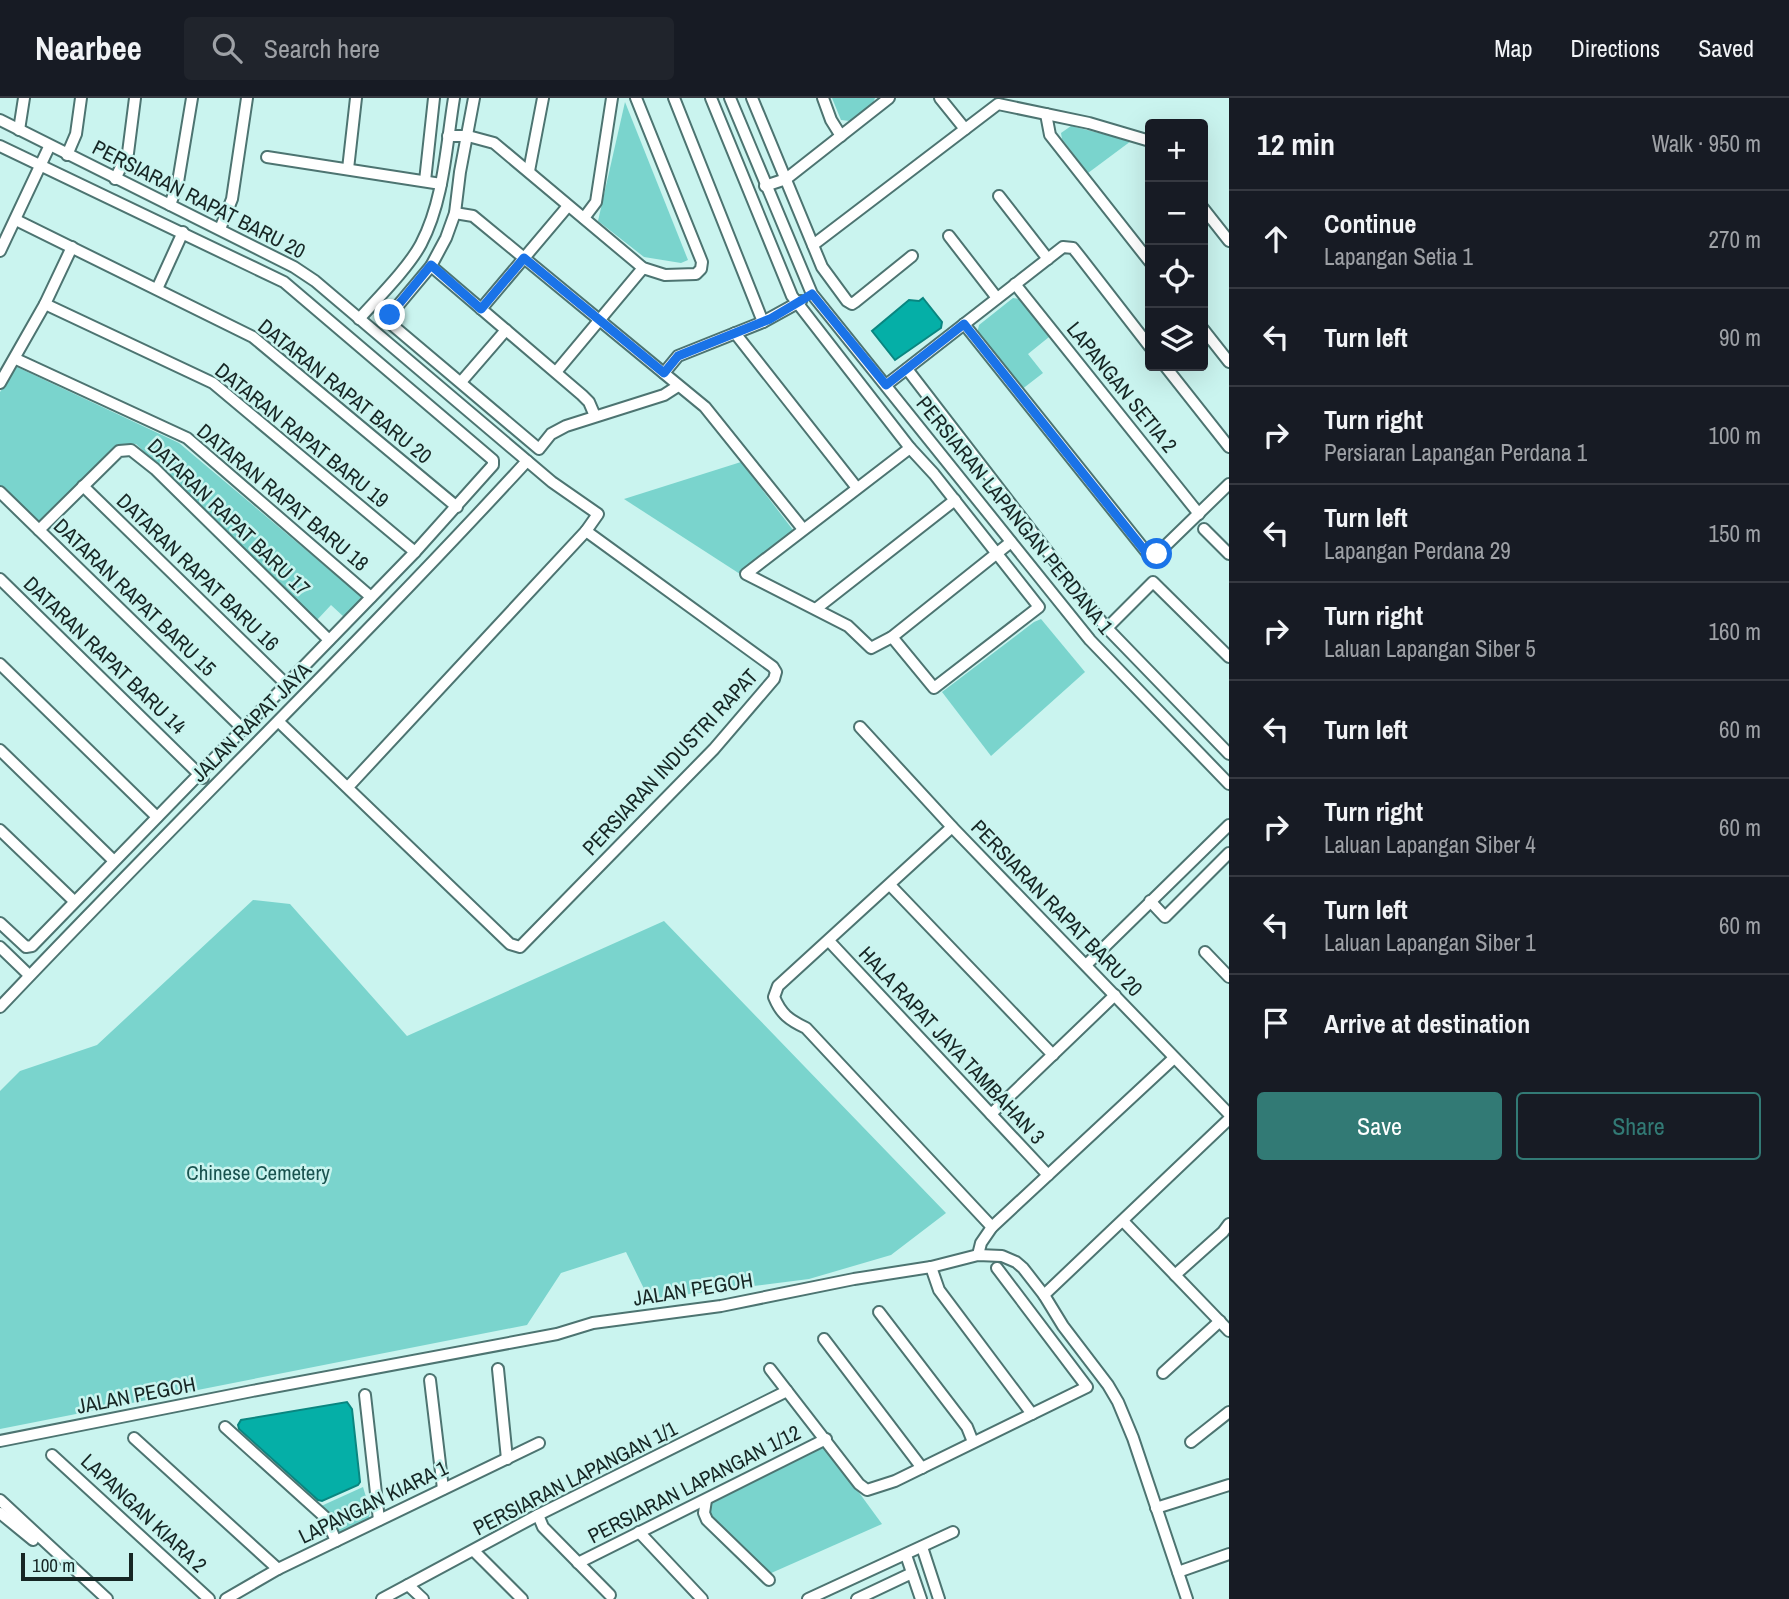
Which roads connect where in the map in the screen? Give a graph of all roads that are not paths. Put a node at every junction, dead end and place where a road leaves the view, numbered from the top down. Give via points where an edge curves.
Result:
1 (24, 98) edge
2 (81, 98) edge
3 (135, 98) edge
4 (192, 98) edge
5 (247, 98) edge
6 (356, 98) edge
7 (434, 98) edge
8 (454, 98) edge
9 (474, 98) edge
10 (543, 98) edge
11 (612, 98) edge
12 (636, 98) edge
13 (674, 98) edge
14 (711, 98) edge
15 (730, 98) edge
16 (752, 98) edge
17 (823, 98) edge
18 (889, 98) edge
19 (940, 98) edge
20 (1046, 114) junction
21 (0, 120) edge
22 (965, 129) junction
23 (19, 130) junction
24 (448, 136) junction
25 (468, 136) junction
26 (841, 136) junction
27 (1145, 139) edge
28 (0, 146) edge
29 (49, 147) junction
30 (67, 155) junction
31 (267, 157) dead end
32 (42, 165) junction
33 (348, 169) junction
34 (529, 171) junction
35 (115, 179) junction
36 (786, 179) junction
37 (425, 181) junction
38 (441, 184) junction
39 (765, 186) junction
40 (999, 196) dead end
41 (170, 205) junction
42 (568, 206) junction
43 (455, 213) junction
44 (1208, 214) edge
45 (584, 218) junction
46 (16, 220) junction
47 (220, 229) junction
48 (183, 232) junction
49 (949, 236) dead end
50 (1229, 241) edge
51 (813, 245) junction
52 (72, 247) junction
53 (0, 251) edge
54 (912, 256) dead end
55 (1145, 256) edge
56 (524, 258) junction
57 (1048, 258) junction
58 (431, 265) junction
59 (643, 268) junction
60 (1015, 284) junction
61 (157, 289) junction
62 (812, 294) junction
63 (997, 298) junction
64 (798, 303) junction
65 (45, 304) junction
66 (481, 309) junction
67 (359, 319) junction
68 (600, 320) junction
69 (763, 322) junction
70 (964, 324) junction
71 (506, 330) junction
72 (735, 333) junction
73 (1208, 335) edge
74 (1145, 341) edge
75 (16, 359) junction
76 (1229, 362) edge
77 (906, 369) junction
78 (1169, 371) edge
79 (556, 372) junction
80 (664, 373) junction
81 (461, 382) junction
82 (0, 383) edge
83 (886, 385) junction
84 (678, 386) junction
85 (595, 416) junction
86 (1229, 447) edge
87 (910, 448) junction
88 (527, 461) junction
89 (1229, 484) edge
90 (83, 486) junction
91 (857, 488) junction
92 (0, 492) edge
93 (955, 500) junction
94 (457, 507) junction
95 (1199, 513) junction
96 (1204, 529) dead end
97 (39, 530) junction
98 (803, 530) junction
99 (586, 531) junction
100 (1011, 542) junction
101 (415, 552) junction
102 (1229, 554) edge
103 (997, 555) junction
104 (0, 579) edge
105 (370, 597) junction
106 (817, 608) junction
107 (1106, 627) junction
108 (892, 637) junction
109 (329, 640) junction
110 (1090, 640) junction
111 (1229, 657) edge
112 (0, 664) edge
113 (287, 685) junction
114 (279, 722) junction
115 (860, 727) dead end
116 (243, 729) junction
117 (0, 750) edge
118 (1229, 754) edge
119 (201, 775) junction
120 (1229, 784) edge
121 (348, 787) junction
122 (212, 788) junction
123 (157, 817) junction
124 (1229, 824) edge
125 (952, 827) junction
126 (0, 830) edge
127 (1229, 853) edge
128 (113, 860) junction
129 (890, 885) junction
130 (75, 901) junction
131 (1150, 901) junction
132 (0, 923) edge
133 (829, 942) junction
134 (0, 947) edge
135 (1205, 952) dead end
136 (1086, 965) junction
137 (29, 975) junction
138 (1229, 977) edge
139 (1115, 996) junction
140 (0, 1007) edge
141 (1053, 1055) junction
142 (1174, 1058) junction
143 (991, 1114) junction
144 (1229, 1117) edge
145 (1048, 1175) junction
146 (1122, 1221) junction
147 (992, 1227) junction
148 (1227, 1231) edge
149 (978, 1255) junction
150 (931, 1267) junction
151 (997, 1268) dead end
152 (1175, 1275) junction
153 (1044, 1295) junction
154 (879, 1312) dead end
155 (1220, 1321) junction
156 (1229, 1331) edge
157 (824, 1339) dead end
158 (498, 1369) dead end
159 (770, 1369) dead end
160 (1163, 1373) dead end
161 (430, 1380) dead end
162 (787, 1391) junction
163 (365, 1395) dead end
164 (1229, 1412) edge
165 (1032, 1414) junction
166 (225, 1427) dead end
167 (134, 1438) dead end
168 (826, 1439) junction
169 (0, 1441) edge
170 (973, 1442) junction
171 (1191, 1442) dead end
172 (539, 1443) dead end
173 (52, 1455) dead end
174 (507, 1459) junction
175 (922, 1468) junction
176 (1229, 1485) edge
177 (443, 1489) junction
178 (0, 1500) edge
179 (706, 1500) junction
180 (1156, 1508) junction
181 (0, 1513) edge
182 (537, 1515) junction
183 (379, 1520) junction
184 (639, 1532) junction
185 (953, 1532) dead end
186 (336, 1541) junction
187 (922, 1546) junction
188 (474, 1551) junction
189 (1229, 1554) edge
190 (906, 1555) junction
191 (578, 1563) junction
192 (278, 1569) junction
193 (1178, 1572) junction
194 (912, 1573) junction
195 (769, 1580) dead end
196 (408, 1585) junction
197 (610, 1595) dead end
198 (107, 1599) edge
199 (209, 1599) edge
200 (226, 1599) edge
201 (382, 1599) edge
202 (423, 1599) edge
203 (522, 1599) edge
204 (702, 1599) edge
205 (808, 1599) edge
206 (857, 1599) edge
207 (921, 1599) edge
208 (939, 1599) edge
209 (1187, 1599) edge

1 - 23 street
2 - 30 street via 76,134
3 - 35 street via 128,153
4 - 41 street
5 - 47 street via 232,199
6 - 33 street
7 - 37 street
8 - 24 street
9 - 25 street
10 - 34 street
11 - 45 street via 596,202
12 - 59 street via 702,262 696,274 666,275
13 - 69 street
14 - 64 street via 779,270
15 - 39 street, PERSIARAN LAPANGAN PERDANA 1
16 - 36 street
17 - 26 street
18 - 26 street
19 - 22 street
20 - 22 street via 998,104
20 - 27 street
20 - 55 street via 1050,135
21 - 23 street, PERSIARAN RAPAT BARU 20
22 - 51 street
23 - 29 street, PERSIARAN RAPAT BARU 20
24 - 25 street
24 - 38 street
25 - 34 street via 494,143
25 - 43 street
26 - 36 street
28 - 32 street
29 - 30 street, PERSIARAN RAPAT BARU 20
29 - 32 street
30 - 35 street, PERSIARAN RAPAT BARU 20
31 - 33 street
32 - 46 street
32 - 48 street
33 - 37 street
34 - 42 street
35 - 41 street, PERSIARAN RAPAT BARU 20
36 - 39 street
36 - 51 street
37 - 38 street
38 - 67 street via 420,246
39 - 62 street, PERSIARAN LAPANGAN PERDANA 1
40 - 57 street
41 - 47 street, PERSIARAN RAPAT BARU 20
42 - 45 street
42 - 56 street
43 - 56 street via 473,216
43 - 58 street
44 - 50 street
45 - 59 street
46 - 52 street, DATARAN RAPAT BARU 20
46 - 53 street
47 - 67 street, PERSIARAN RAPAT BARU 20 via 294,267
48 - 61 street
48 - 94 street via 284,282 490,456 493,465
49 - 63 street
51 - 54 street via 822,267 852,304
52 - 61 street, DATARAN RAPAT BARU 20
52 - 65 street
56 - 66 street
56 - 68 street
57 - 60 street
57 - 74 street via 1063,247 1073,248
58 - 66 street
58 - 81 street via 389,320
59 - 68 street
60 - 63 street
60 - 95 street, LAPANGAN SETIA 2
61 - 94 street, DATARAN RAPAT BARU 20 via 253,337
62 - 64 street
62 - 83 street, PERSIARAN LAPANGAN PERDANA 1
63 - 70 street
64 - 69 street
64 - 87 street
65 - 75 street
65 - 101 street, DATARAN RAPAT BARU 19 via 213,383
66 - 71 street
67 - 88 street, PERSIARAN RAPAT BARU 20
68 - 79 street
68 - 80 street
69 - 72 street
70 - 77 street
70 - 95 street via 1145,551 1157,554
71 - 79 street
71 - 81 street
72 - 80 street via 678,356
72 - 91 street
73 - 76 street
75 - 82 street
75 - 105 street, DATARAN RAPAT BARU 18 via 187,438
77 - 83 street
77 - 107 street
78 - 86 street
79 - 85 street via 583,395
80 - 84 street
81 - 85 street via 540,449 557,430
83 - 100 street, PERSIARAN LAPANGAN PERDANA 1
84 - 85 street via 664,395
84 - 98 street via 705,407
87 - 91 street
87 - 93 street
88 - 99 street, PERSIARAN RAPAT BARU 20 via 598,514
88 - 114 street, JALAN RAPAT JAYA
89 - 95 street
90 - 97 street, DATARAN RAPAT BARU 17
90 - 109 street, DATARAN RAPAT BARU 17 via 119,452 131,450
90 - 113 street, DATARAN RAPAT BARU 16
91 - 98 street
92 - 97 street, DATARAN RAPAT BARU 15
93 - 103 street
93 - 106 street
94 - 101 street
96 - 102 street
97 - 116 street, DATARAN RAPAT BARU 15
98 - 106 street via 746,573
99 - 121 street
99 - 121 street, PERSIARAN INDUSTRI RAPAT via 776,672 714,749 520,947 510,944
100 - 103 street
100 - 110 street, PERSIARAN LAPANGAN PERDANA 1
101 - 105 street
103 - 108 street
103 - 108 street via 1039,607 934,688
104 - 119 street, DATARAN RAPAT BARU 14
105 - 109 street
106 - 108 street via 848,626 872,648
107 - 110 street
107 - 111 street via 1153,582
107 - 118 street
109 - 113 street
110 - 120 street, PERSIARAN LAPANGAN PERDANA 1
112 - 123 street
113 - 116 street
114 - 121 street, PERSIARAN INDUSTRI RAPAT
114 - 122 street, JALAN RAPAT JAYA
115 - 125 street, PERSIARAN RAPAT BARU 20
116 - 119 street
117 - 128 street
119 - 122 street, DATARAN RAPAT BARU 14
119 - 123 street
122 - 137 street, JALAN RAPAT JAYA
123 - 128 street
124 - 131 street
125 - 129 street
125 - 136 street, PERSIARAN RAPAT BARU 20
126 - 130 street
127 - 131 street via 1165,917
128 - 130 street
129 - 133 street
129 - 141 street
130 - 132 street via 32,946 26,947
131 - 136 street
133 - 143 street, HALA RAPAT JAYA TAMBAHAN 3
133 - 147 street via 778,986 774,997 779,1010 806,1028
134 - 137 street
135 - 138 street
136 - 139 street, PERSIARAN RAPAT BARU 20
137 - 140 street, JALAN RAPAT JAYA
139 - 141 street
139 - 142 street, PERSIARAN RAPAT BARU 20
141 - 143 street
142 - 144 street, PERSIARAN RAPAT BARU 20
142 - 145 street
143 - 145 street, HALA RAPAT JAYA TAMBAHAN 3
144 - 146 street
145 - 147 street
146 - 152 street
146 - 153 street
147 - 149 street
148 - 152 street
149 - 150 street, JALAN PEGOH
149 - 153 street, JALAN PEGOH via 1016,1262
150 - 165 street via 939,1290
150 - 169 street, JALAN PEGOH via 721,1306 593,1323 557,1334
151 - 165 street via 1087,1387
152 - 155 street
153 - 180 street, JALAN PEGOH via 1118,1402
154 - 170 street via 967,1427
155 - 156 street
155 - 160 street
157 - 175 street
158 - 174 street
159 - 162 street
161 - 177 street
162 - 168 street
162 - 182 street, PERSIARAN LAPANGAN 1/1
163 - 183 street
164 - 171 street
165 - 170 street
166 - 186 street via 326,1518
167 - 192 street
168 - 175 street via 867,1490
168 - 179 street, PERSIARAN LAPANGAN 1/12
170 - 175 street
172 - 174 street, LAPANGAN KIARA 1
173 - 199 street, LAPANGAN KIARA 2
174 - 177 street, LAPANGAN KIARA 1
176 - 180 street
177 - 183 street, LAPANGAN KIARA 1
178 - 198 street
179 - 184 street, PERSIARAN LAPANGAN 1/12
179 - 195 street via 707,1520
180 - 193 street, JALAN PEGOH
181 - 198 street
182 - 188 street, PERSIARAN LAPANGAN 1/1
182 - 191 street
183 - 186 street, LAPANGAN KIARA 1
184 - 191 street, PERSIARAN LAPANGAN 1/12
184 - 204 street
185 - 187 street
186 - 192 street, LAPANGAN KIARA 1
187 - 190 street
187 - 208 street
188 - 196 street, PERSIARAN LAPANGAN 1/1
188 - 203 street
189 - 193 street
190 - 194 street
190 - 205 street
191 - 197 street
192 - 200 street, LAPANGAN KIARA 1
193 - 209 street, JALAN PEGOH
194 - 206 street
194 - 207 street
196 - 201 street, PERSIARAN LAPANGAN 1/1
196 - 202 street

